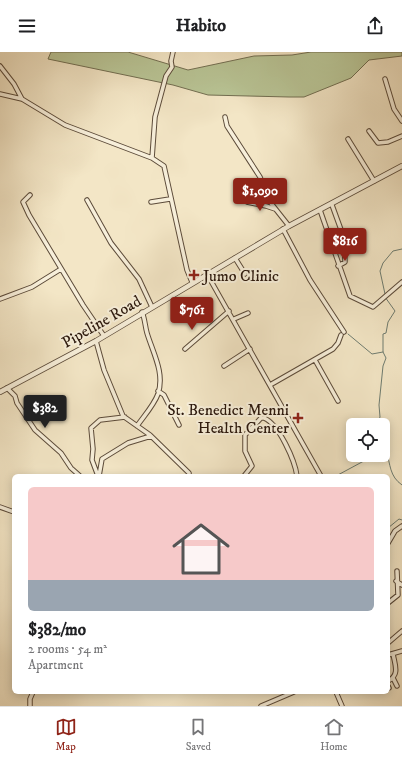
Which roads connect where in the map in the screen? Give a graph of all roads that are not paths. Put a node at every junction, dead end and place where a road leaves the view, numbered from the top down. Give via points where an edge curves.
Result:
1 (173, 52) edge
2 (0, 66) edge
3 (385, 78) dead end
4 (0, 94) edge
5 (22, 99) junction
6 (225, 117) dead end
7 (402, 121) edge
8 (369, 131) dead end
9 (402, 136) edge
10 (348, 139) dead end
11 (152, 158) junction
12 (402, 166) edge
13 (374, 181) junction
14 (30, 196) dead end
15 (170, 199) junction
16 (87, 200) dead end
17 (151, 202) dead end
18 (247, 202) dead end
19 (332, 205) junction
20 (276, 210) junction
21 (320, 210) junction
22 (289, 226) junction
23 (283, 229) junction
24 (235, 258) junction
25 (338, 266) junction
26 (62, 269) junction
27 (207, 274) junction
28 (245, 274) dead end
29 (192, 282) junction
30 (402, 282) edge
31 (0, 299) edge
32 (152, 307) junction
33 (229, 311) junction
34 (142, 312) junction
35 (248, 313) dead end
36 (234, 319) junction
37 (104, 336) junction
38 (96, 341) junction
39 (250, 348) junction
40 (185, 349) dead end
41 (315, 360) junction
42 (224, 366) dead end
43 (270, 384) junction
44 (7, 388) junction
45 (158, 391) junction
46 (0, 392) edge
47 (338, 401) dead end
48 (122, 411) junction
49 (119, 417) junction
50 (124, 417) junction
51 (179, 425) dead end
52 (137, 426) junction
53 (151, 436) junction
54 (78, 474) edge
55 (98, 474) edge
56 (99, 474) edge
57 (189, 474) edge
58 (246, 474) edge
59 (297, 474) edge
60 (321, 474) edge
61 (0, 507) edge
62 (12, 511) edge
63 (402, 526) edge
64 (390, 540) edge
65 (397, 571) dead end
66 (396, 581) junction
67 (402, 585) edge
68 (390, 601) edge
69 (402, 631) edge
70 (390, 641) edge
71 (402, 651) edge
72 (393, 654) junction
73 (390, 655) edge
74 (393, 678) junction
75 (390, 679) edge
76 (397, 686) dead end
77 (33, 694) edge
78 (289, 694) edge
79 (337, 694) edge
80 (30, 706) edge
81 (261, 706) edge
82 (342, 706) edge

1 - 11 street via 170,61 172,67 166,76 155,117
2 - 5 street
3 - 7 street via 394,109
4 - 5 street
5 - 11 street via 65,125
6 - 20 street via 227,126 260,177
8 - 9 street via 378,143
10 - 13 street
11 - 15 street via 164,166
12 - 13 street, Pipeline Road
13 - 19 street, Pipeline Road
14 - 26 street via 23,202
15 - 17 street
15 - 29 street
16 - 32 street via 111,243 138,279
18 - 20 street
19 - 21 street, Pipeline Road
19 - 25 street via 344,238 345,262
20 - 22 street
21 - 22 street, Pipeline Road
21 - 25 street
22 - 23 street, Pipeline Road
23 - 24 street, Pipeline Road
23 - 41 street via 310,280 343,333 336,347
24 - 27 street, Pipeline Road
24 - 28 street
25 - 30 street via 348,293 373,307
26 - 31 street via 32,287
26 - 37 street
27 - 29 street, Pipeline Road
27 - 33 street
29 - 32 street, Pipeline Road
32 - 34 street, Pipeline Road
33 - 36 street
33 - 40 street
34 - 37 street, Pipeline Road
34 - 45 street via 159,366
35 - 36 street
36 - 39 street
37 - 38 street, Pipeline Road
38 - 44 street, Pipeline Road
38 - 48 street via 104,370
39 - 42 street
39 - 43 street
41 - 43 street
41 - 47 street
43 - 60 street
44 - 46 street, Pipeline Road
44 - 54 street via 16,396 17,403 35,430 61,453
45 - 51 street via 164,394
45 - 52 street
48 - 49 street
48 - 50 street
49 - 50 street
49 - 55 street via 100,420 91,428 92,460
50 - 52 street
52 - 53 street
53 - 56 street via 128,443 102,459
53 - 57 street
58 - 59 street via 252,466 245,451 245,435 264,418 281,436
61 - 62 street
63 - 64 street via 395,531
65 - 66 street
66 - 67 street
66 - 68 street via 398,595
69 - 70 street
71 - 72 street
72 - 73 street
72 - 74 street via 397,671
74 - 75 street
74 - 76 street
77 - 80 street
78 - 81 street
79 - 82 street

